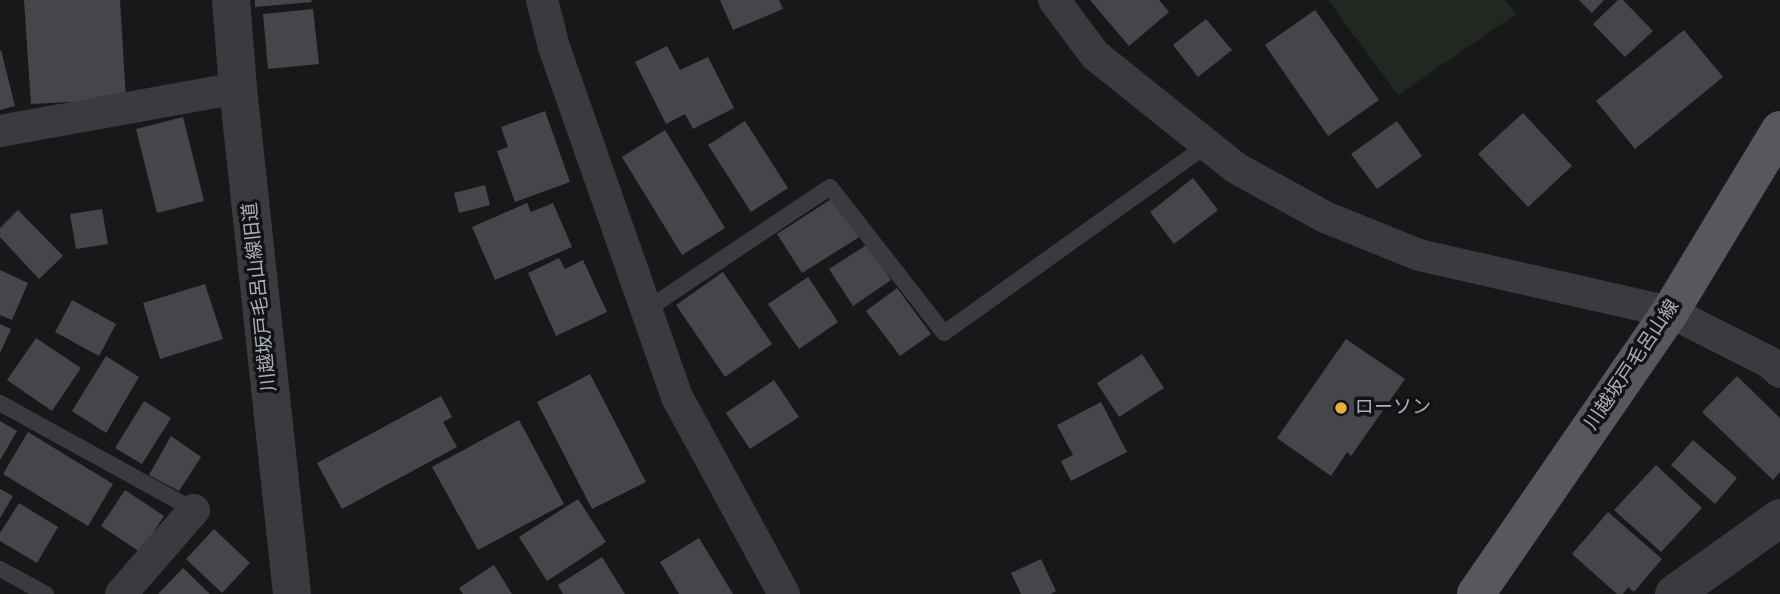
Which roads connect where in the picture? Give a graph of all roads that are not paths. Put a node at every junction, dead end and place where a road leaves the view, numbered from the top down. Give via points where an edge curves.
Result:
1 (230, 0) edge
2 (542, 0) edge
3 (1054, 0) edge
4 (238, 88) junction
5 (1780, 130) edge
6 (0, 131) edge
7 (1207, 145) junction
8 (646, 310) junction
9 (1670, 312) junction
10 (1780, 372) edge
11 (0, 403) edge
12 (194, 510) joint
13 (1780, 518) edge
14 (0, 569) edge
15 (46, 594) edge
16 (121, 594) edge
17 (292, 594) edge
18 (784, 594) edge
19 (1476, 594) edge
20 (1674, 594) edge

1 - 4 street, 川越坂戸毛呂山線旧道
2 - 8 street via 554,47
3 - 7 street via 1095,55
4 - 6 street
4 - 17 street, 川越坂戸毛呂山線旧道
5 - 9 main road, 川越坂戸毛呂山線
7 - 8 lane via 944,333 830,187
7 - 9 street via 1236,168 1325,217 1419,254
8 - 18 street via 677,397
9 - 10 street via 1769,362
9 - 19 main road, 川越坂戸毛呂山線
11 - 12 lane
12 - 16 street
13 - 20 street
14 - 15 lane

